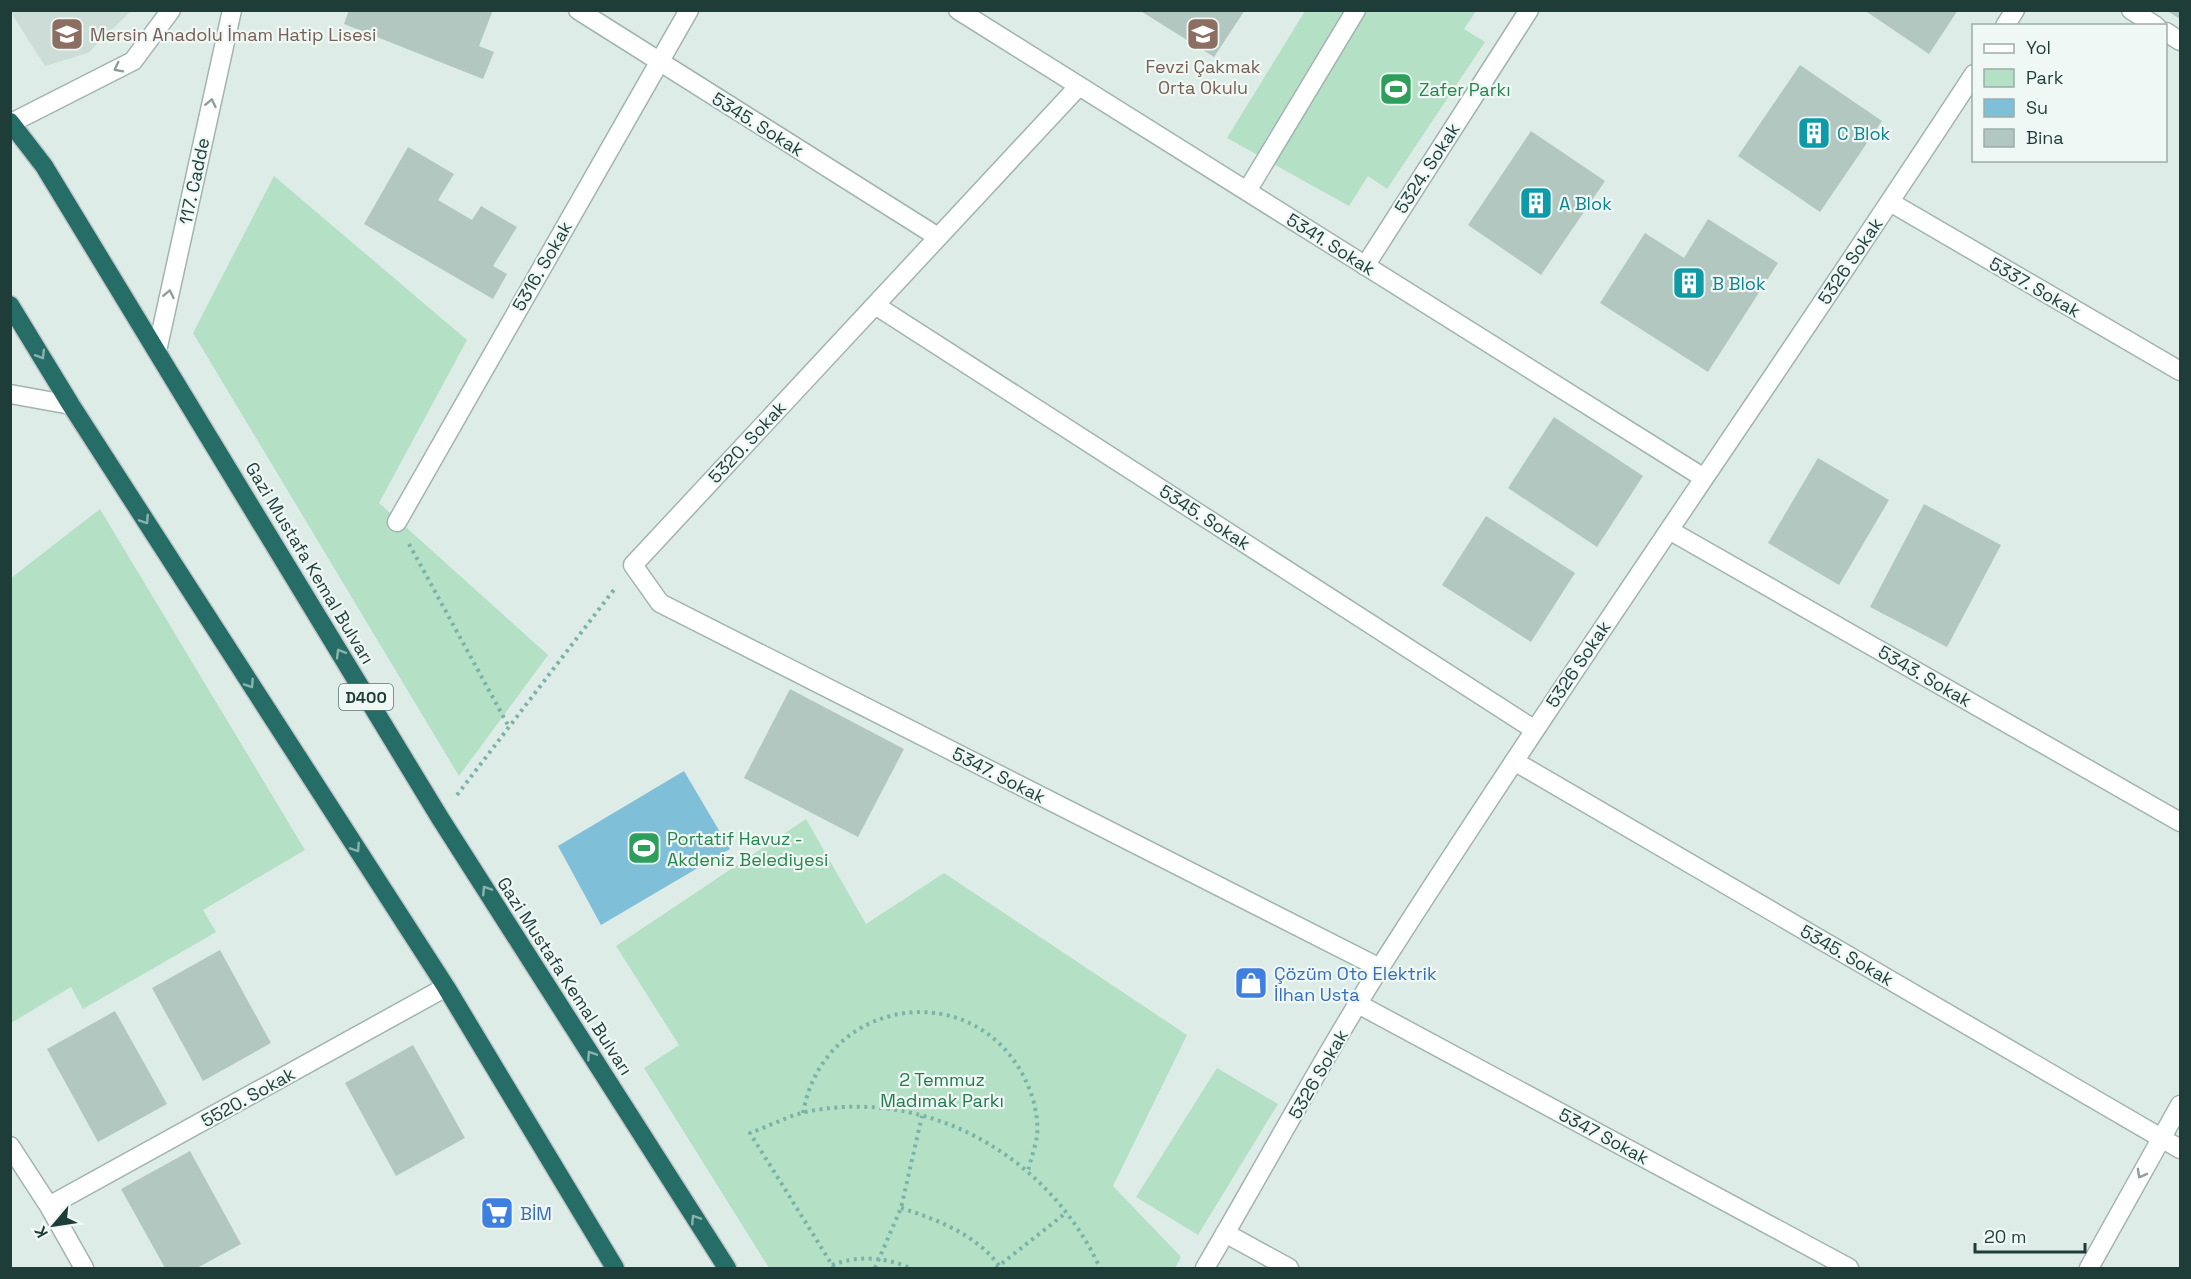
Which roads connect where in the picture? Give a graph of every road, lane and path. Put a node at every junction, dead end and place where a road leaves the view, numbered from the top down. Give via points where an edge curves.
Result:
1 (171, 10) edge
2 (232, 10) edge
3 (578, 10) edge
4 (689, 10) edge
5 (958, 10) edge
6 (1356, 10) edge
7 (1529, 10) edge
8 (2015, 10) edge
9 (2131, 10) edge
10 (2006, 24) edge
11 (2153, 24) edge
12 (2167, 33) edge
13 (2181, 41) edge
14 (658, 61) junction
15 (1972, 77) edge
16 (1079, 86) junction
17 (11, 122) edge
18 (1247, 191) junction
19 (1890, 202) junction
20 (938, 237) junction
21 (1365, 266) junction
22 (10, 304) edge
23 (875, 305) junction
24 (157, 351) junction
25 (2181, 371) edge
26 (10, 394) edge
27 (71, 405) junction
28 (1704, 478) junction
29 (397, 522) joint
30 (1669, 530) junction
31 (633, 565) junction
32 (509, 728) junction
33 (1535, 730) junction
34 (1514, 761) junction
35 (440, 818) junction
36 (2181, 822) edge
37 (1380, 968) junction
38 (446, 987) junction
39 (1358, 1004) junction
40 (2181, 1105) edge
41 (803, 1114) junction
42 (922, 1116) junction
43 (2162, 1138) junction
44 (10, 1146) edge
45 (2181, 1149) edge
46 (1028, 1171) junction
47 (49, 1206) junction
48 (901, 1208) junction
49 (1067, 1212) junction
50 (1226, 1233) junction
51 (879, 1259) junction
52 (608, 1266) edge
53 (833, 1267) edge
54 (999, 1268) edge
55 (84, 1269) edge
56 (727, 1269) edge
57 (875, 1269) edge
58 (910, 1269) edge
59 (1100, 1269) edge
60 (1204, 1269) edge
61 (1289, 1269) edge
62 (1850, 1269) edge
63 (2089, 1269) edge

1 -> 17 street via 133,61
24 -> 2 street, 117. Cadde
3 - 14 street, 5345. Sokak
4 - 14 street, 5316. Sokak
5 - 16 street, 5341. Sokak
6 - 18 street
7 - 21 street, 5324. Sokak
8 - 10 street
9 - 11 street
12 - 13 street
14 - 20 street, 5345. Sokak
14 - 29 street, 5316. Sokak
15 - 19 street, 5326 Sokak
16 - 18 street, 5341. Sokak
16 - 20 street, 5320. Sokak
17 - 24 highway, Gazi Mustafa Kemal Bulvarı / D400 via 44,166
18 - 21 street, 5341. Sokak
19 - 25 street, 5337. Sokak
19 - 28 street, 5326 Sokak
20 - 23 street, 5320. Sokak
21 - 28 street, 5341. Sokak
22 -> 27 highway
23 - 31 street, 5320. Sokak
23 - 33 street, 5345. Sokak
35 -> 24 highway, Gazi Mustafa Kemal Bulvarı / D400
26 - 27 street
27 -> 38 highway
28 - 30 street, 5326 Sokak
29 - 32 path
30 - 33 street, 5326 Sokak
30 - 36 street, 5343. Sokak
31 - 32 path
31 - 37 street, 5347. Sokak via 660,603
32 - 35 path
33 - 34 street, 5326 Sokak
34 - 37 street, 5326 Sokak
34 - 43 street, 5345. Sokak
56 -> 35 highway, Gazi Mustafa Kemal Bulvarı / D400
37 - 39 street, 5326 Sokak
38 - 47 street, 5520. Sokak
38 - 52 highway
39 - 50 street, 5326 Sokak
39 - 62 street, 5347 Sokak
40 - 43 street
41 - 42 path via 862,1107
41 - 46 path via 818,1069 843,1039 877,1018 914,1010 953,1015 988,1032 1016,1060 1033,1095 1037,1134
41 - 53 path via 750,1133
42 - 46 path via 967,1131
42 - 48 path
43 - 45 street, 5345. Sokak
43 -> 63 street
44 - 47 street
46 - 49 path
47 - 55 street
48 - 51 path
48 - 54 path via 955,1227 992,1256
49 - 54 path
49 - 59 path via 1086,1238
50 - 60 street, 5326 Sokak
50 - 61 street
51 - 53 path
51 - 57 path
51 - 58 path

